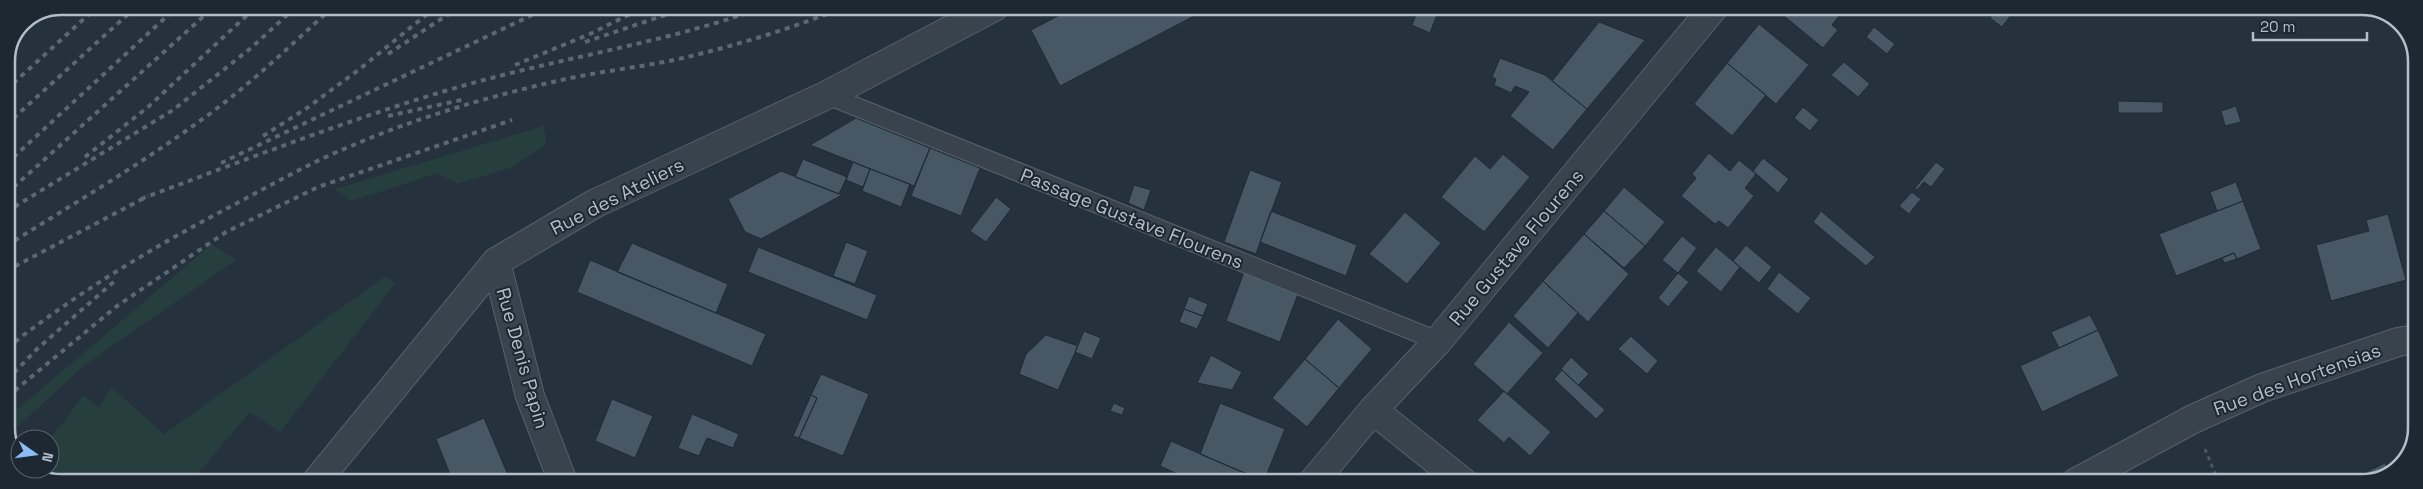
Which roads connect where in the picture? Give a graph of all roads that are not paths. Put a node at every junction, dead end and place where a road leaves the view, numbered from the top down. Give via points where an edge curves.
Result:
1 (979, 15) edge
2 (1707, 15) edge
3 (827, 94) junction
4 (496, 262) junction
5 (2408, 340) edge
6 (1438, 341) junction
7 (1373, 410) junction
8 (323, 474) edge
9 (560, 474) edge
10 (1320, 474) edge
11 (1453, 474) edge
12 (2092, 474) edge

1 - 3 street, Rue des Ateliers
2 - 6 street, Rue Gustave Flourens
3 - 4 street, Rue des Ateliers via 594,204
3 - 6 lane, Passage Gustave Flourens
4 - 8 street, Rue des Ateliers
4 - 9 street, Rue Denis Papin via 530,396
5 - 12 street, Rue des Hortensias via 2262,388 2193,419
6 - 7 street, Rue Gustave Flourens
7 - 10 street, Rue Gustave Flourens
7 - 11 street

